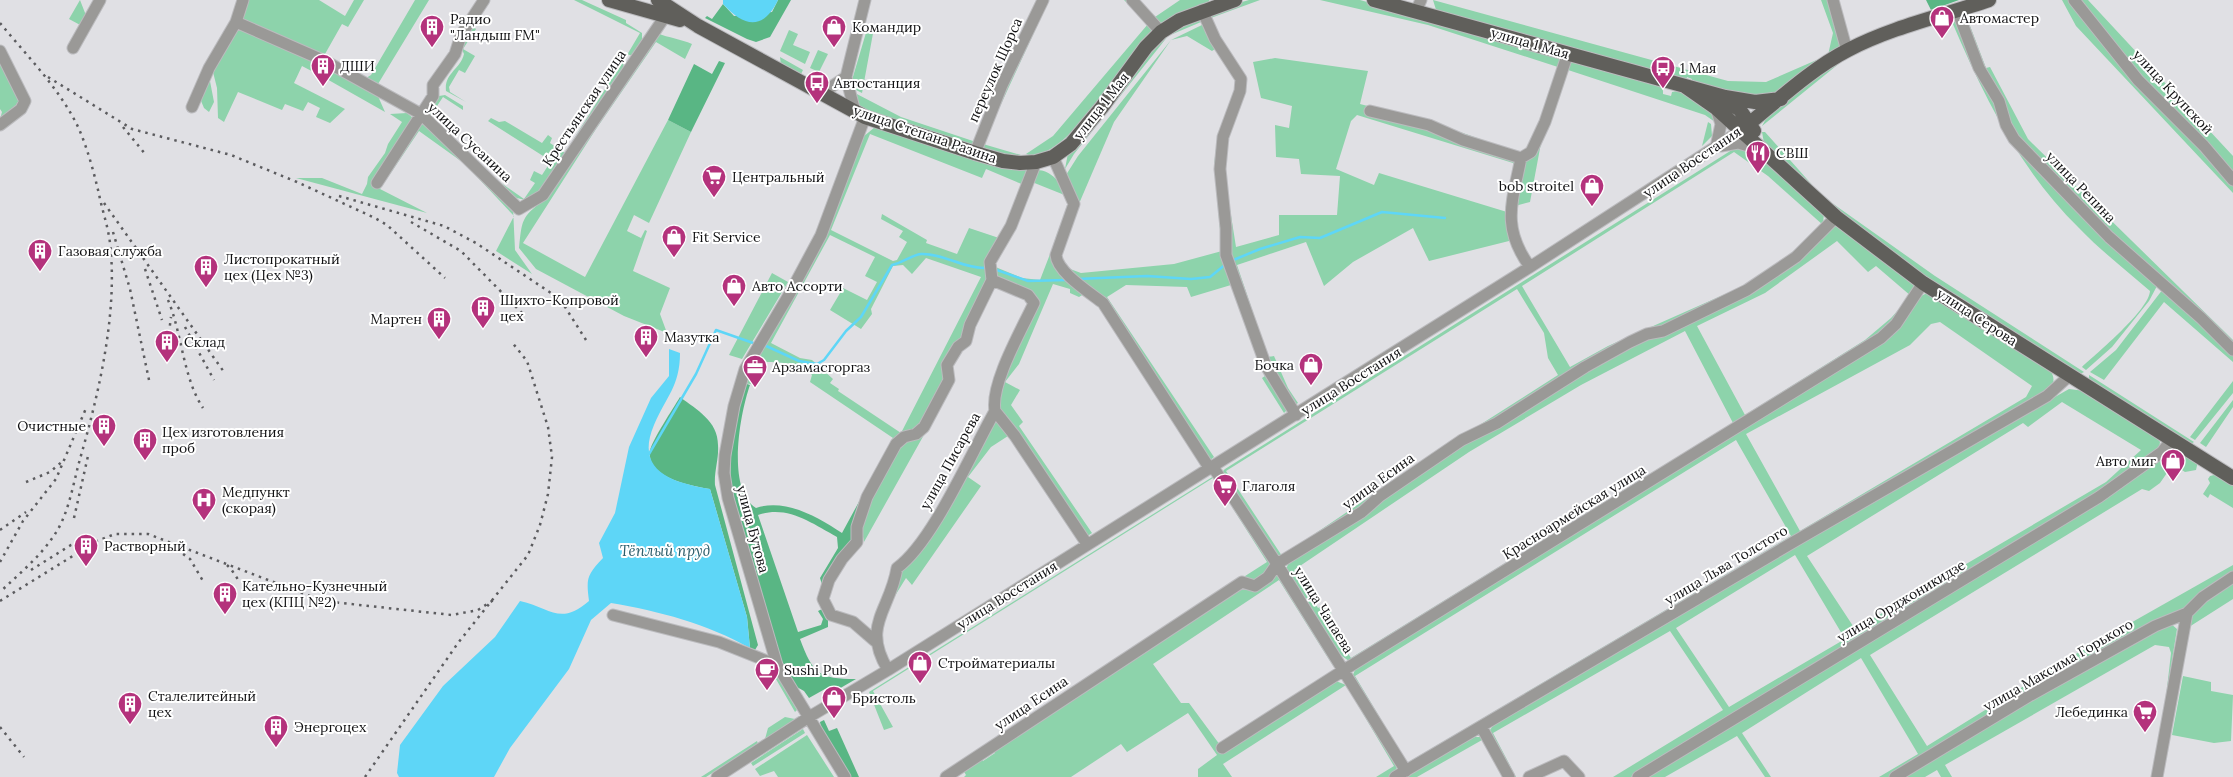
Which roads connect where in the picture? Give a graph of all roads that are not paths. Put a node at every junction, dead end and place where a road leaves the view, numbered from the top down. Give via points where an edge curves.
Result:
1 (100, 0) edge
2 (243, 0) edge
3 (484, 0) edge
4 (609, 0) edge
5 (658, 0) edge
6 (865, 0) edge
7 (1043, 0) edge
8 (1132, 0) edge
9 (1235, 0) edge
10 (1374, 0) edge
11 (1833, 0) edge
12 (1989, 0) edge
13 (2074, 0) edge
14 (1418, 6) edge
15 (1202, 10) junction
16 (1957, 10) junction
17 (666, 15) junction
18 (236, 22) junction
19 (698, 26) junction
20 (1161, 32) junction
21 (73, 48) dead end
22 (0, 51) edge
23 (1847, 51) junction
24 (1568, 54) junction
25 (846, 78) junction
26 (1686, 87) junction
27 (822, 93) junction
28 (1710, 93) junction
29 (1781, 99) junction
30 (192, 107) dead end
31 (1716, 108) junction
32 (1766, 110) junction
33 (1370, 111) dead end
34 (421, 114) junction
35 (860, 114) junction
36 (0, 125) edge
37 (1744, 127) junction
38 (1716, 147) junction
39 (1760, 147) junction
40 (976, 153) junction
41 (1053, 157) junction
42 (1521, 158) junction
43 (1036, 162) junction
44 (2233, 180) edge
45 (377, 183) dead end
46 (519, 209) joint
47 (1836, 217) junction
48 (1530, 267) junction
49 (992, 280) junction
50 (1923, 283) junction
51 (2233, 350) edge
52 (2069, 376) junction
53 (995, 411) junction
54 (1296, 415) junction
55 (2171, 440) junction
56 (1212, 468) junction
57 (2233, 478) edge
58 (1088, 544) junction
59 (1277, 564) junction
60 (2233, 577) edge
61 (2187, 613) junction
62 (613, 615) dead end
63 (875, 640) junction
64 (777, 665) junction
65 (888, 670) junction
66 (1344, 670) junction
67 (809, 717) junction
68 (1482, 728) junction
69 (1222, 748) dead end
70 (1406, 771) junction
71 (717, 777) edge
72 (845, 777) edge
73 (946, 777) edge
74 (1395, 777) edge
75 (1509, 777) edge
76 (1529, 777) edge
77 (1579, 777) edge
78 (1638, 777) edge
79 (1896, 777) edge
80 (2157, 777) edge

1 - 21 street
2 - 18 street
3 - 34 street via 461,35 455,54 433,85 433,96
4 - 17 main road, улица Степана Разина
5 - 19 main road, улица Степана Разина
6 - 25 street
7 - 40 street, переулок Щорса via 1002,85
8 - 20 street
9 - 15 main road, улица 1 Мая
10 - 14 main road, улица 1 Мая
11 - 23 street
12 - 16 main road, улица Восстания
13 - 44 street, улица Крупской via 2138,80
14 - 24 main road, улица 1 Мая
15 - 20 main road, улица 1 Мая
15 - 54 street via 1215,39 1241,79 1240,91 1223,136 1220,170 1226,255 1266,366
16 - 23 main road, улица Восстания via 1876,37
16 - 51 street, улица Репина via 1980,68 2000,101 2006,125 2014,139 2109,237
17 - 19 main road, улица Степана Разина
17 - 46 street, Крестьянская улица via 544,195
18 - 30 street via 209,68
18 - 34 street, улица Сусанина via 325,61
19 - 27 main road, улица Степана Разина
20 - 41 main road, улица 1 Мая via 1084,129
22 - 36 street via 25,101
23 - 29 main road, улица Восстания
24 - 26 main road, улица 1 Мая
24 - 42 street via 1545,122 1531,152
25 - 27 street
25 - 35 street
26 - 28 main road, улица 1 Мая
26 - 31 main road, улица 1 Мая
27 - 35 main road, улица Степана Разина
28 - 29 main road, улица 1 Мая via 1755,102
28 - 37 main road via 1740,110
29 - 32 main road, улица Восстания
31 - 37 main road, улица 1 Мая
31 - 38 street via 1721,124
32 - 37 main road, улица Восстания
32 - 39 main road via 1758,134
33 - 42 street via 1429,125 1484,148
34 - 45 street
34 - 46 street, улица Сусанина
35 - 40 main road, улица Степана Разина
35 - 64 street, улица Бутова via 821,235 745,369 728,437 725,486
37 - 38 street, улица Восстания
37 - 39 main road, улица Серова
38 - 39 street via 1738,144
38 - 48 street, улица Восстания
39 - 47 main road, улица Серова
40 - 43 main road, улица Степана Разина via 1003,161
41 - 43 main road, улица Степана Разина
41 - 56 street, улица Чапаева via 1074,204 1056,254 1060,267 1102,302
42 - 48 street via 1510,222 1512,238
43 - 49 street via 1010,226 990,262
47 - 50 main road, улица Серова
47 - 59 street, улица Есина via 1796,257 1747,290 1663,331 1630,342 1585,367 1497,423 1462,440 1362,512
48 - 54 street, улица Восстания
49 - 53 street, улица Писарева via 1028,295 1034,303 998,381
49 - 63 street via 970,325 966,341 950,358 947,365 949,380 924,427 896,444 867,497 857,527 857,542 842,558 829,580 823,599 831,615 853,622
50 - 52 main road, улица Серова
50 - 66 street, Красноармейская улица via 1896,324 1881,338
52 - 55 main road, улица Серова
52 - 68 street, улица Льва Толстого via 2047,396 1797,540
53 - 58 street via 1038,468
53 - 63 street, улица Писарева via 948,499 911,558 897,568
54 - 56 street, улица Восстания
55 - 57 main road, улица Серова
55 - 78 street, улица Орджоникидзе via 2162,452 2099,497
56 - 58 street, улица Восстания
56 - 59 street, улица Чапаева
58 - 65 street, улица Восстания
59 - 66 street, улица Чапаева
59 - 73 street, улица Есина via 1260,584 1255,586 1242,582
60 - 61 street, улица Максима Горького via 2203,597
61 - 79 street, улица Максима Горького via 2155,626 2028,696
61 - 80 street
62 - 64 street via 719,642
63 - 65 street
64 - 67 street, улица Бутова
65 - 67 street, улица Восстания
66 - 69 street, Красноармейская улица
66 - 70 street, улица Чапаева
67 - 71 street, улица Восстания
67 - 72 street, улица Бутова
68 - 70 street, улица Льва Толстого
68 - 75 street
70 - 74 street, улица Льва Толстого
76 - 77 street via 1564,761

